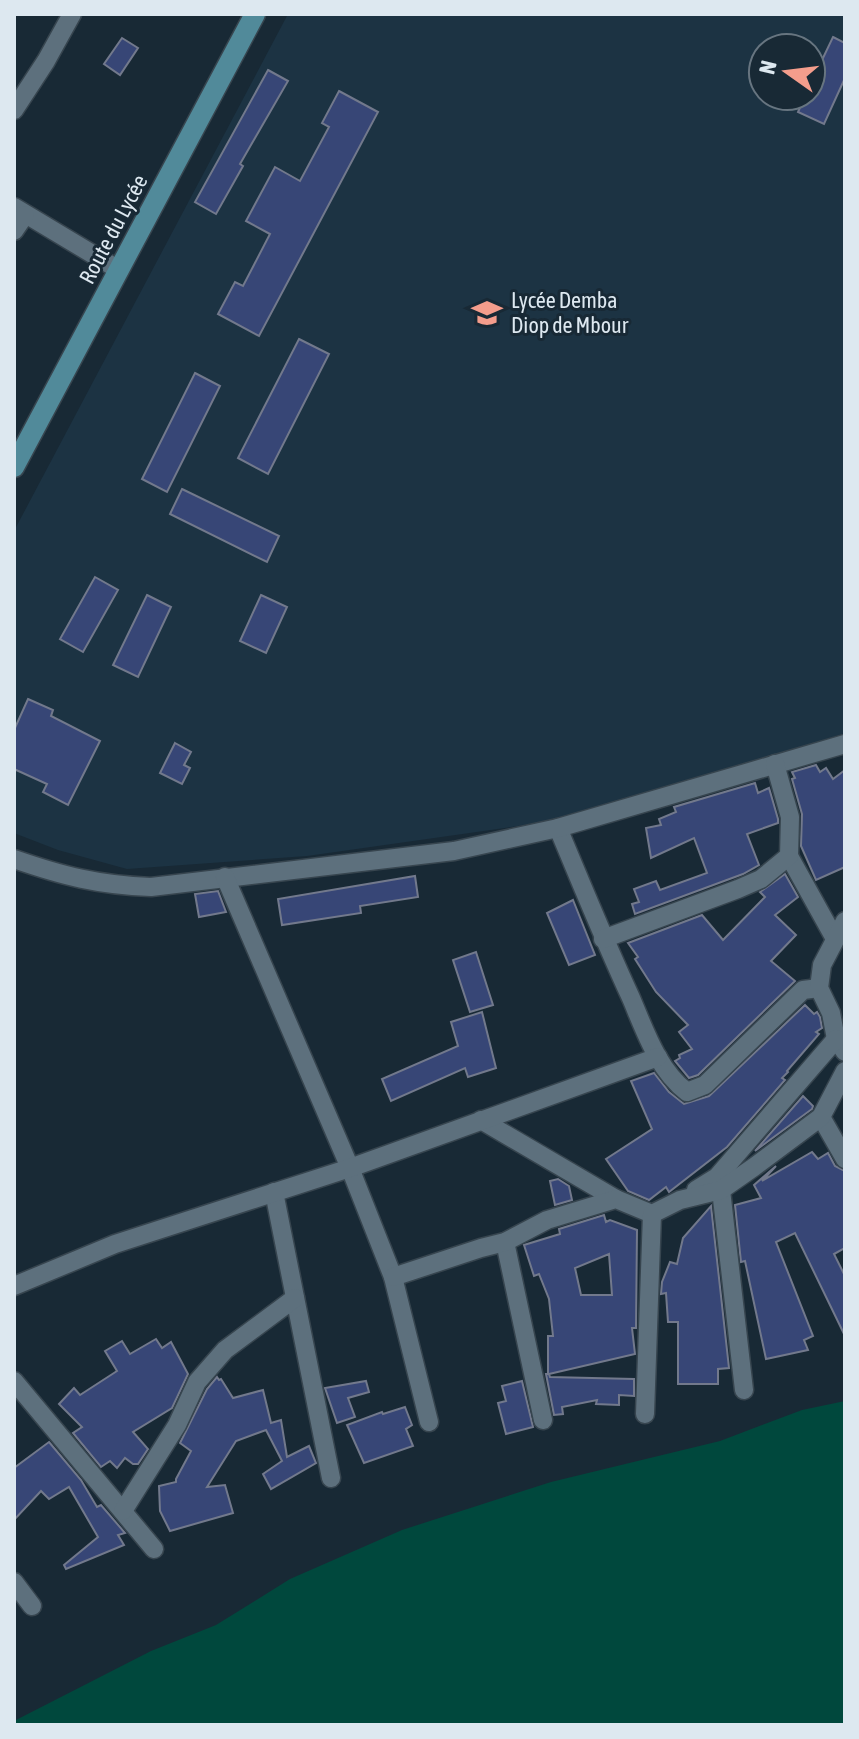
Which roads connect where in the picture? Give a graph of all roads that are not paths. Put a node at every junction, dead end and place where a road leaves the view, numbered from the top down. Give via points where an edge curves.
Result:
1 (72, 14) edge
2 (255, 14) edge
3 (14, 110) edge
4 (20, 211) edge
5 (14, 231) edge
6 (119, 270) junction
7 (14, 467) edge
8 (845, 744) edge
9 (775, 764) junction
10 (558, 828) junction
11 (789, 856) junction
12 (14, 859) edge
13 (225, 877) junction
14 (845, 921) edge
15 (603, 939) junction
16 (835, 939) junction
17 (819, 988) junction
18 (841, 1046) edge
19 (658, 1057) junction
20 (845, 1071) edge
21 (821, 1117) junction
22 (481, 1120) junction
23 (845, 1159) edge
24 (350, 1168) junction
25 (721, 1190) junction
26 (274, 1192) junction
27 (616, 1199) junction
28 (680, 1200) junction
29 (652, 1214) junction
30 (505, 1242) junction
31 (393, 1277) junction
32 (14, 1286) edge
33 (295, 1298) junction
34 (14, 1381) edge
35 (744, 1390) dead end
36 (645, 1414) dead end
37 (543, 1420) dead end
38 (429, 1422) dead end
39 (331, 1478) dead end
40 (123, 1511) junction
41 (154, 1549) dead end
42 (14, 1582) edge
43 (32, 1606) dead end

1 - 3 street
2 - 6 main road, Route du Lycée
4 - 5 street
4 - 6 street
6 - 7 main road, Route du Lycée
8 - 9 street
9 - 10 street
9 - 11 street via 790,817
10 - 13 street via 454,851
10 - 15 street
11 - 15 street via 761,879
11 - 16 street
12 - 13 street via 69,878 112,885 151,887
13 - 24 street
14 - 16 street
15 - 19 street
16 - 17 street via 822,965
17 - 18 street
17 - 19 street via 803,990 705,1085 687,1092
18 - 28 street via 717,1177
19 - 22 street
20 - 21 street
21 - 23 street
21 - 25 street
22 - 24 street
22 - 27 street
24 - 26 street
24 - 31 street
25 - 28 street
25 - 35 street
26 - 32 street via 115,1244
26 - 33 street
27 - 29 street
27 - 30 street via 547,1220
28 - 29 street
29 - 36 street
30 - 31 street
30 - 37 street
31 - 38 street
33 - 39 street
33 - 40 street via 225,1350 197,1382 177,1425
34 - 40 street
40 - 41 street
42 - 43 street

